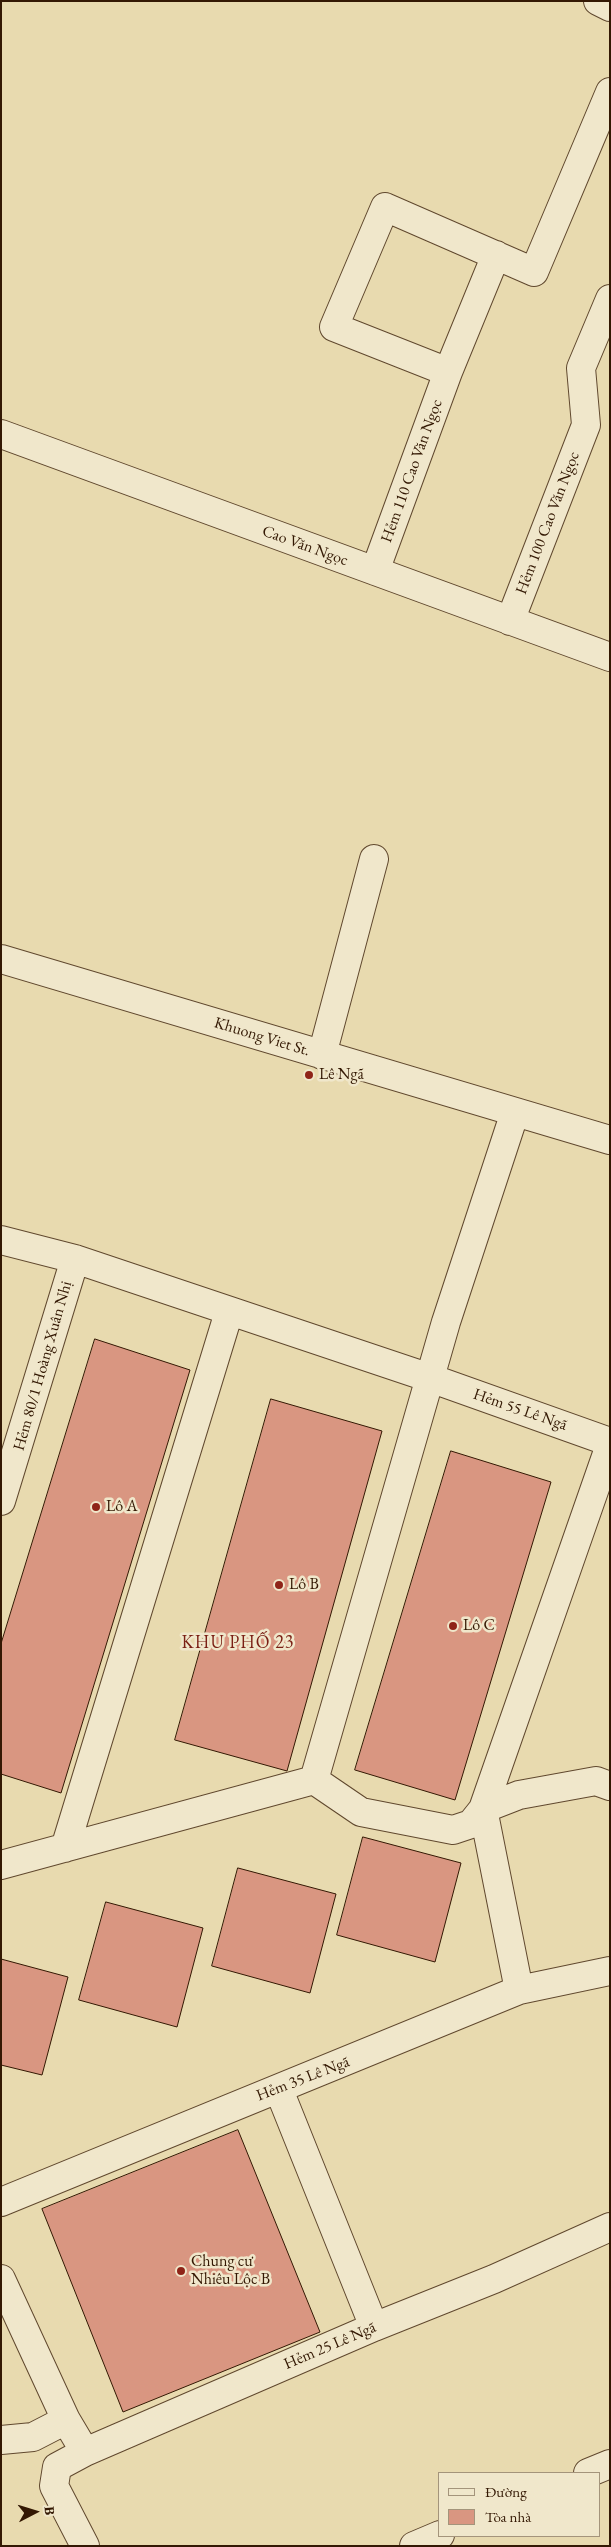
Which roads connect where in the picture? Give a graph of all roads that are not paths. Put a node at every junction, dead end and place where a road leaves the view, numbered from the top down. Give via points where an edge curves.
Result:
1 (598, 1) edge
2 (610, 7) edge
3 (610, 92) edge
4 (496, 255) junction
5 (610, 300) edge
6 (448, 372) junction
7 (1, 434) edge
8 (375, 571) junction
9 (510, 621) junction
10 (610, 657) edge
11 (374, 859) dead end
12 (1, 959) edge
13 (322, 1055) junction
14 (515, 1112) junction
15 (610, 1140) edge
16 (1, 1240) edge
17 (75, 1259) junction
18 (229, 1312) junction
19 (430, 1378) junction
20 (610, 1444) edge
21 (8, 1461) edge
22 (1, 1501) edge
23 (314, 1780) junction
24 (610, 1786) edge
25 (483, 1809) junction
26 (65, 1848) junction
27 (1, 1865) edge
28 (610, 1971) edge
29 (519, 1990) junction
30 (279, 2090) junction
31 (1, 2202) edge
32 (608, 2235) edge
33 (1, 2278) edge
34 (374, 2327) junction
35 (66, 2420) junction
36 (1, 2440) edge
37 (85, 2452) junction
38 (610, 2464) edge
39 (590, 2472) edge
40 (438, 2536) edge
41 (85, 2546) edge
42 (414, 2546) edge

1 - 2 street
3 - 4 street via 534,272
4 - 6 street, Hẻm 110 Cao Văn Ngọc
4 - 6 street via 384,207 334,327
5 - 9 street, Hẻm 100 Cao Văn Ngọc via 581,368 586,425
6 - 8 street, Hẻm 110 Cao Văn Ngọc
7 - 8 street, Cao Văn Ngọc
8 - 9 street, Cao Văn Ngọc
9 - 10 street, Cao Văn Ngọc
11 - 13 street
12 - 13 street, Khuong Viet St.
13 - 14 street, Khuong Viet St.
14 - 15 street, Khuong Viet St.
14 - 19 street
16 - 17 street, Hẻm 55 Lê Ngã
17 - 18 street, Hẻm 55 Lê Ngã
17 - 21 street, Hẻm 80/1 Hoàng Xuân Nhị
18 - 19 street, Hẻm 55 Lê Ngã
18 - 26 street
19 - 20 street, Hẻm 55 Lê Ngã
19 - 23 street
20 - 25 street
21 - 22 street, Hẻm 80/1 Hoàng Xuân Nhị
23 - 25 street via 361,1812 436,1828 453,1830 471,1824
23 - 26 street
24 - 25 street via 596,1781 519,1795
25 - 29 street
26 - 27 street
28 - 29 street, Hẻm 35 Lê Ngã
29 - 30 street, Hẻm 35 Lê Ngã
30 - 31 street, Hẻm 35 Lê Ngã via 241,2102
30 - 34 street
32 - 34 street, Hẻm 25 Lê Ngã
33 - 35 street
34 - 37 street, Hẻm 25 Lê Ngã
35 - 36 street via 33,2437
35 - 37 street
37 - 41 street, Hẻm 25 Lê Ngã via 57,2467 54,2486
38 - 39 street
40 - 42 street

